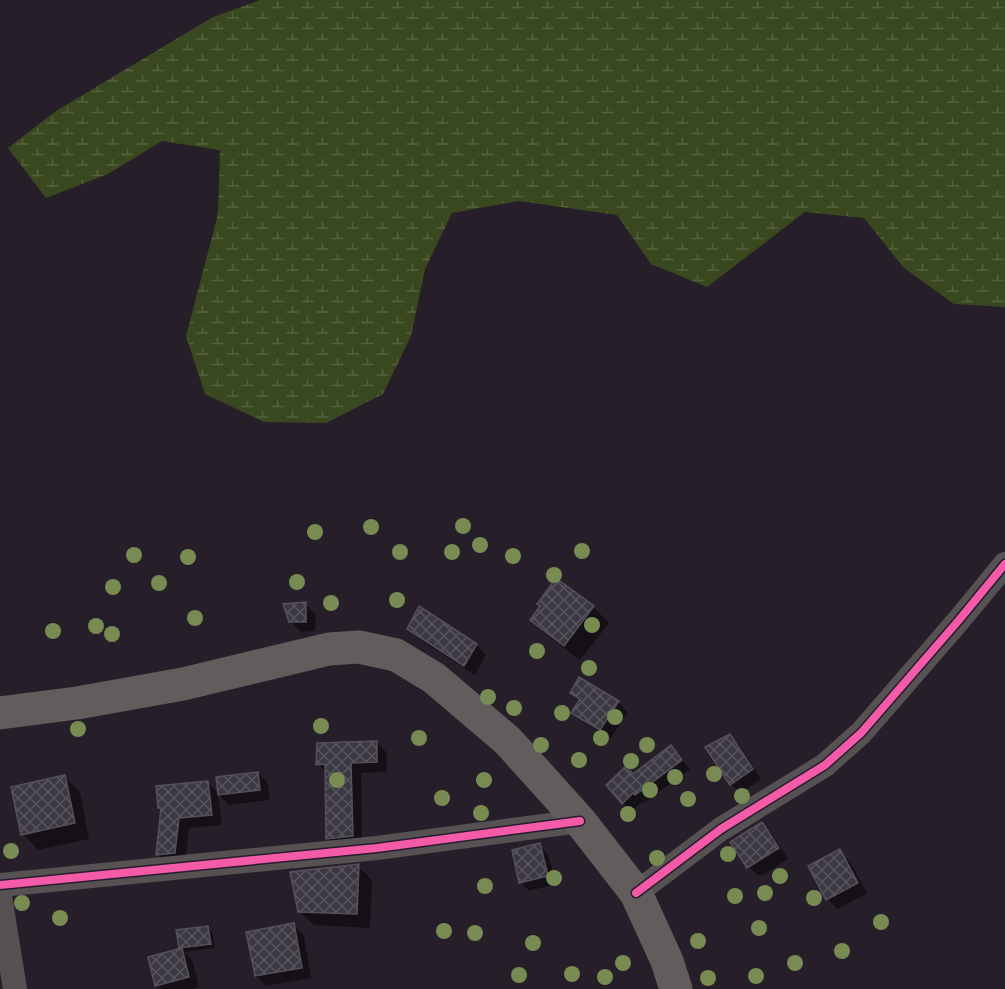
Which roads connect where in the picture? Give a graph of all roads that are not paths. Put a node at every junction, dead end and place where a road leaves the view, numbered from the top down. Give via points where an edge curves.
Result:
1 (1005, 564) edge
2 (0, 713) edge
3 (580, 821) junction
4 (0, 885) edge
5 (636, 892) junction
6 (0, 896) edge
7 (15, 989) edge
8 (676, 989) edge

1 - 5 street via 861,733 832,759 721,829
2 - 3 main road via 183,684 329,650 359,647 396,655 434,678 508,741
3 - 4 street via 377,848
3 - 5 main road
5 - 8 main road
6 - 7 street

